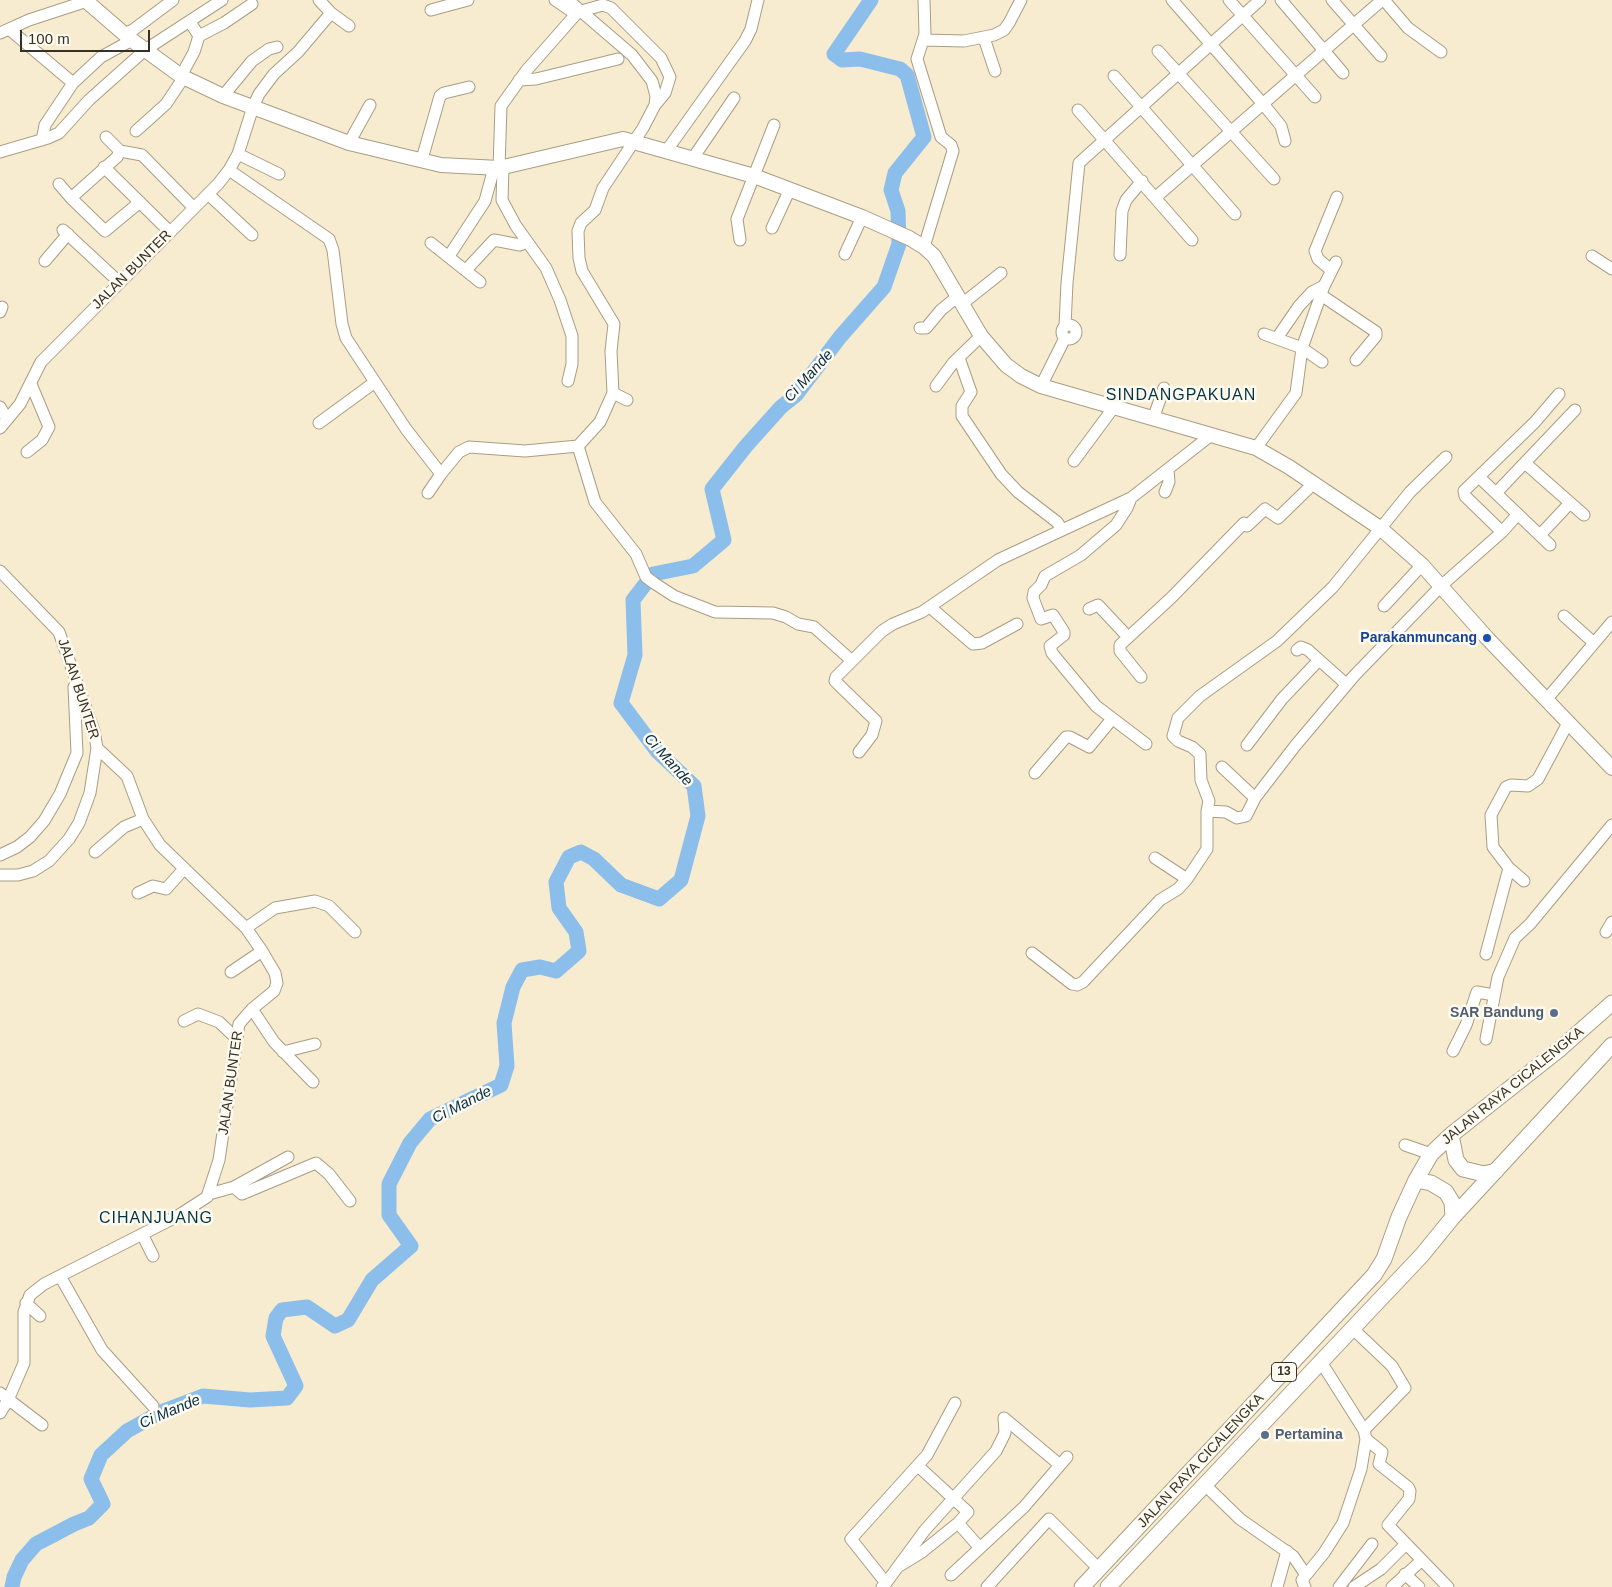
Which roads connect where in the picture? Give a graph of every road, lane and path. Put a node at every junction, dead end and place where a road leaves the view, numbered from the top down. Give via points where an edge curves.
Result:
1 (173, 0) edge
2 (222, 0) edge
3 (319, 0) edge
4 (468, 0) edge
5 (555, 0) edge
6 (568, 0) edge
7 (758, 0) edge
8 (924, 0) edge
9 (1021, 0) edge
10 (1172, 0) edge
11 (1229, 0) edge
12 (1260, 0) edge
13 (1281, 0) edge
14 (1332, 0) edge
15 (1383, 0) edge
16 (86, 1) edge
17 (252, 4) dead end
18 (431, 10) dead end
19 (579, 12) junction
20 (331, 13) junction
21 (1243, 16) junction
22 (192, 25) dead end
23 (1354, 25) junction
24 (350, 26) dead end
25 (4, 31) edge
26 (199, 36) junction
27 (128, 37) junction
28 (984, 38) junction
29 (923, 40) junction
30 (1212, 44) junction
31 (276, 47) dead end
32 (144, 50) junction
33 (1325, 50) junction
34 (1158, 51) dead end
35 (1441, 52) dead end
36 (1381, 56) dead end
37 (618, 59) dead end
38 (995, 72) dead end
39 (1343, 73) dead end
40 (1177, 75) junction
41 (182, 76) junction
42 (1114, 76) dead end
43 (1296, 76) junction
44 (519, 80) junction
45 (73, 83) junction
46 (469, 87) dead end
47 (223, 96) junction
48 (1315, 97) dead end
49 (734, 98) dead end
50 (1264, 104) junction
51 (370, 105) dead end
52 (655, 105) junction
53 (1141, 106) junction
54 (252, 107) junction
55 (1078, 110) dead end
56 (774, 125) dead end
57 (136, 131) dead end
58 (1231, 133) junction
59 (106, 137) dead end
60 (1105, 138) junction
61 (42, 140) junction
62 (635, 141) junction
63 (1285, 141) dead end
64 (349, 143) junction
65 (667, 150) junction
66 (120, 151) junction
67 (0, 152) edge
68 (238, 154) junction
69 (693, 158) junction
70 (422, 159) junction
71 (1194, 165) junction
72 (104, 167) junction
73 (499, 168) junction
74 (229, 170) junction
75 (278, 174) dead end
76 (754, 176) junction
77 (1274, 179) dead end
78 (1142, 181) junction
79 (59, 184) dead end
80 (790, 189) junction
81 (208, 194) junction
82 (1156, 197) junction
83 (1337, 197) dead end
84 (71, 198) junction
85 (140, 202) junction
86 (194, 208) junction
87 (1235, 214) dead end
88 (862, 217) junction
89 (772, 228) dead end
90 (170, 232) junction
91 (252, 235) dead end
92 (740, 240) dead end
93 (1192, 240) dead end
94 (527, 242) junction
95 (432, 243) dead end
96 (924, 247) junction
97 (845, 254) dead end
98 (1120, 255) dead end
99 (449, 256) junction
100 (1592, 256) dead end
101 (45, 261) dead end
102 (1612, 269) edge
103 (466, 270) junction
104 (1001, 273) dead end
105 (119, 282) junction
106 (480, 282) dead end
107 (1323, 290) junction
108 (960, 300) junction
109 (920, 328) dead end
110 (1264, 334) dead end
111 (981, 336) junction
112 (1277, 338) junction
113 (1302, 348) junction
114 (958, 358) junction
115 (1356, 360) dead end
116 (1322, 362) dead end
117 (568, 381) dead end
118 (375, 382) junction
119 (31, 384) junction
120 (936, 386) dead end
121 (1041, 386) junction
122 (1164, 388) dead end
123 (613, 393) junction
124 (1560, 394) dead end
125 (627, 400) dead end
126 (0, 407) edge
127 (1114, 407) junction
128 (1574, 410) dead end
129 (1153, 419) junction
130 (3, 423) edge
131 (319, 423) dead end
132 (1210, 436) junction
133 (578, 446) junction
134 (1256, 448) junction
135 (27, 452) dead end
136 (1446, 457) dead end
137 (1074, 461) dead end
138 (1525, 463) junction
139 (1168, 470) junction
140 (441, 474) junction
141 (1479, 477) junction
142 (1314, 483) junction
143 (1165, 492) dead end
144 (428, 493) dead end
145 (1496, 493) junction
146 (1131, 498) junction
147 (1570, 503) junction
148 (1518, 514) junction
149 (1584, 515) dead end
150 (1380, 528) junction
151 (1062, 530) junction
152 (1502, 532) junction
153 (1540, 536) junction
154 (1550, 545) dead end
155 (1422, 565) junction
156 (0, 571) edge
157 (1442, 586) junction
158 (1384, 606) dead end
159 (930, 607) junction
160 (1089, 609) dead end
161 (1564, 616) dead end
162 (1612, 622) edge
163 (1017, 624) dead end
164 (1128, 637) junction
165 (1594, 643) junction
166 (1297, 650) dead end
167 (851, 660) junction
168 (1319, 660) junction
169 (74, 674) junction
170 (1142, 678) dead end
171 (1346, 684) junction
172 (1546, 700) junction
173 (1112, 719) junction
174 (1568, 723) junction
175 (1146, 744) dead end
176 (1247, 745) dead end
177 (97, 748) junction
178 (859, 752) dead end
179 (1610, 762) edge
180 (1222, 767) dead end
181 (1035, 773) dead end
182 (1255, 798) junction
183 (1207, 811) junction
184 (142, 819) junction
185 (1612, 825) edge
186 (95, 852) dead end
187 (0, 855) edge
188 (1155, 858) dead end
189 (1509, 868) junction
190 (184, 870) junction
191 (0, 875) edge
192 (1187, 879) junction
193 (1524, 881) dead end
194 (138, 894) dead end
195 (246, 928) junction
196 (355, 932) dead end
197 (262, 951) junction
198 (1032, 953) dead end
199 (1486, 954) dead end
200 (231, 972) dead end
201 (1494, 995) junction
202 (1612, 1003) edge
203 (252, 1009) junction
204 (184, 1021) dead end
205 (236, 1038) junction
206 (1486, 1039) dead end
207 (315, 1044) dead end
208 (1612, 1045) edge
209 (1454, 1051) dead end
210 (283, 1052) junction
211 (313, 1082) dead end
212 (1451, 1134) junction
213 (1405, 1145) dead end
214 (1431, 1154) junction
215 (288, 1157) dead end
216 (1496, 1171) junction
217 (1416, 1180) junction
218 (234, 1187) junction
219 (209, 1194) junction
220 (350, 1201) dead end
221 (1453, 1217) junction
222 (142, 1234) junction
223 (153, 1256) dead end
224 (60, 1276) junction
225 (26, 1303) junction
226 (40, 1316) dead end
227 (1352, 1328) junction
228 (1321, 1362) junction
229 (4, 1397) edge
230 (955, 1404) dead end
231 (152, 1406) dead end
232 (0, 1413) edge
233 (42, 1425) dead end
234 (1365, 1434) junction
235 (918, 1466) junction
236 (1205, 1485) junction
237 (954, 1498) junction
238 (958, 1523) junction
239 (1372, 1544) dead end
240 (1406, 1544) junction
241 (980, 1548) junction
242 (1287, 1552) junction
243 (1421, 1561) junction
244 (895, 1569) junction
245 (1099, 1569) junction
246 (1405, 1574) junction
247 (951, 1575) dead end
248 (1306, 1575) junction
249 (884, 1585) edge
250 (1443, 1586) edge
251 (987, 1587) edge
252 (1082, 1587) edge
253 (1108, 1587) edge
254 (1277, 1587) edge
255 (1305, 1587) edge
256 (1339, 1587) edge
257 (1354, 1587) edge
258 (1392, 1587) edge
259 (1419, 1587) edge

1 - 27 street
2 - 32 street
3 - 20 street
4 - 18 street
5 - 19 street via 570,11
6 - 19 street
7 - 65 street via 745,41
8 - 29 street
9 - 28 street via 1004,30
10 - 30 street
11 - 21 street
12 - 21 street
13 - 33 street
14 - 23 street
15 - 23 street
15 - 35 street via 1408,28
16 - 25 street
16 - 27 main road
17 - 26 street
19 - 44 street
19 - 52 street via 632,55 655,90
19 - 52 street via 603,5 611,8 661,58 670,77 665,93
20 - 24 street
20 - 54 street, JALAN BUNTER via 298,52 274,74
21 - 30 street
21 - 43 street
22 - 26 street
23 - 33 street
23 - 36 street
25 - 45 street
26 - 41 street
27 - 32 main road
27 - 45 street
28 - 29 street
28 - 38 street
29 - 96 street via 917,59 920,72 937,127 942,139 951,145 952,154
30 - 40 street
30 - 50 street
31 - 47 street via 252,61
32 - 41 main road
32 - 61 street via 59,132
33 - 39 street
33 - 43 street
34 - 40 street
37 - 44 street
40 - 53 street
40 - 58 street
41 - 47 main road
41 - 57 street via 166,104
42 - 53 street
43 - 48 street
43 - 50 street
44 - 73 street via 499,115
45 - 61 street via 45,125
46 - 70 street via 440,96
47 - 54 main road
49 - 69 street
50 - 58 street
50 - 63 street via 1281,126
51 - 64 street
52 - 62 street
53 - 60 street
53 - 71 street
54 - 64 main road
54 - 68 street, JALAN BUNTER
55 - 60 street
56 - 76 street
58 - 71 street
58 - 77 street
59 - 66 street
60 - 78 street
60 - 121 street via 1078,166 1065,326 1061,332 1065,338
61 - 67 street
62 - 65 main road
62 - 73 main road via 610,140 562,155
62 - 123 street via 603,188 595,210 581,222 578,236 582,271 614,324 611,351
64 - 70 main road
65 - 69 main road
66 - 72 street
66 - 86 street via 145,158
68 - 74 street, JALAN BUNTER
68 - 75 street
69 - 76 main road
70 - 73 main road via 460,167
71 - 82 street
71 - 87 street
72 - 84 street
72 - 85 street
73 - 94 street via 502,200
73 - 99 street via 485,201
74 - 81 street, JALAN BUNTER
74 - 118 street via 329,239 342,324 355,354
76 - 80 main road
76 - 92 street via 737,219
78 - 82 street
78 - 98 street via 1133,189 1124,206
79 - 84 street
80 - 88 main road
80 - 89 street
81 - 86 street, JALAN BUNTER
81 - 91 street
82 - 93 street
83 - 107 street via 1315,251 1318,259 1334,266
84 - 85 street via 105,230
85 - 90 street
86 - 90 street, JALAN BUNTER
88 - 96 main road
88 - 97 street
90 - 105 street, JALAN BUNTER
94 - 103 street via 520,245 494,240
94 - 117 street via 546,268 572,336
95 - 99 street
96 - 108 main road via 934,256
99 - 103 street
100 - 102 street
101 - 105 street via 66,232
103 - 106 street
104 - 108 street
105 - 119 street, JALAN BUNTER via 40,362
107 - 112 street via 1312,292 1298,306
107 - 113 street
107 - 115 street via 1376,332
108 - 109 street via 941,310 926,328
108 - 111 main road
110 - 112 street
111 - 114 street
111 - 121 main road via 1006,365
112 - 113 street
113 - 116 street
113 - 134 street via 1296,393
114 - 120 street
114 - 151 street via 971,392 962,406 962,416 1001,474 1018,492 1051,516
118 - 131 street
118 - 140 street
119 - 130 street, JALAN BUNTER via 20,404
119 - 135 street via 49,427 42,440
121 - 127 main road
122 - 129 street
123 - 125 street
123 - 133 street via 600,422
124 - 141 street
126 - 130 street
127 - 129 main road
127 - 137 street
128 - 138 street
129 - 132 main road
132 - 134 main road
132 - 139 street
133 - 140 street via 525,451 469,447 459,452
133 - 167 street via 595,502 639,559 650,580 674,596 715,612 773,612 802,626 814,627
134 - 142 main road
136 - 150 street via 1410,492
138 - 145 street
138 - 147 street
139 - 143 street via 1169,482
139 - 146 street
140 - 144 street
141 - 145 street
141 - 152 street via 1464,494
142 - 150 main road
142 - 164 street via 1278,518 1265,509 1247,526 1244,523
145 - 148 street
146 - 151 street
146 - 173 street via 1116,525 1087,550 1045,576 1033,598 1040,618 1053,615 1065,634 1050,646 1050,650 1084,693
147 - 149 street
147 - 153 street
148 - 152 street
148 - 153 street
150 - 155 main road
150 - 183 street via 1333,587 1277,640 1200,696 1178,718 1173,736 1200,754 1201,780 1209,801
151 - 159 street via 998,560
152 - 157 street
153 - 154 street
155 - 157 main road
155 - 158 street
156 - 169 street, JALAN BUNTER via 59,632
157 - 171 street
157 - 172 main road
159 - 163 street via 973,644 982,643
159 - 167 street via 887,627
160 - 164 street via 1098,605
161 - 165 street
162 - 165 street
164 - 170 street via 1118,648
165 - 172 street
166 - 168 street via 1303,647
167 - 178 street via 835,682 876,721 872,735
168 - 171 street
168 - 176 street via 1282,699
169 - 177 street, JALAN BUNTER
169 - 187 street via 75,760 44,822 17,847
171 - 182 street
172 - 174 main road
173 - 175 street
173 - 181 street via 1089,747 1066,737
174 - 179 main road
174 - 189 street via 1538,779 1528,786 1506,787 1491,815 1493,847
177 - 184 street, JALAN BUNTER via 127,776
177 - 191 street via 90,793 69,839 49,861 34,871
180 - 182 street
182 - 183 street via 1242,818
183 - 192 street via 1207,849
184 - 186 street via 124,827
184 - 190 street, JALAN BUNTER via 160,845
185 - 201 street via 1515,938
188 - 192 street
189 - 193 street
189 - 199 street
190 - 194 street via 166,889 153,886
190 - 195 street, JALAN BUNTER
192 - 198 street via 1160,900 1078,985 1072,984
195 - 196 street via 275,908 315,901 329,906
195 - 197 street, JALAN BUNTER
197 - 200 street
197 - 203 street, JALAN BUNTER via 277,983 274,991
201 - 206 street
201 - 209 street via 1477,992
202 - 212 highway, JALAN RAYA CICALENGKA / 13
203 - 205 street, JALAN BUNTER via 239,1024
203 - 210 street
204 - 205 street via 198,1014 219,1022
205 - 219 street, JALAN BUNTER via 219,1160
207 - 210 street
208 - 216 highway, JALAN RAYA CICALENGKA / 13
210 - 211 street
212 - 214 highway, JALAN RAYA CICALENGKA / 13
212 - 216 highway via 1456,1160 1463,1169 1484,1174
213 - 214 street
214 - 217 highway, JALAN RAYA CICALENGKA / 13
215 - 218 street
216 - 221 highway, JALAN RAYA CICALENGKA / 13
217 - 221 highway via 1431,1183 1446,1192 1452,1202
217 - 245 highway, JALAN RAYA CICALENGKA / 13 via 1384,1259 1374,1275
218 - 219 street
218 - 220 street via 242,1194 316,1163
219 - 222 street via 194,1206
221 - 227 highway, JALAN RAYA CICALENGKA / 13 via 1422,1255
222 - 223 street
222 - 224 street
224 - 225 street via 35,1290
224 - 231 street via 102,1350
225 - 226 street
225 - 229 street via 24,1363
227 - 228 highway, JALAN RAYA CICALENGKA / 13
227 - 234 street via 1392,1366 1405,1388
228 - 234 street
228 - 236 highway, JALAN RAYA CICALENGKA / 13
229 - 232 street
229 - 233 street
230 - 235 street
234 - 240 street via 1382,1452 1379,1464 1410,1491 1409,1500 1388,1523
234 - 248 street via 1361,1469 1343,1523
235 - 237 street
235 - 249 street via 851,1539
236 - 242 street via 1240,1518
236 - 253 highway, JALAN RAYA CICALENGKA / 13
237 - 238 street via 968,1512
237 - 241 street via 1001,1444 1005,1433 1004,1418 1063,1461 1024,1507
237 - 244 street
238 - 241 street
238 - 244 street
239 - 256 street
240 - 243 street
240 - 257 street via 1381,1569
241 - 247 street
242 - 248 street
242 - 254 street
243 - 246 street
243 - 250 street
244 - 249 street
245 - 251 street via 1049,1519
245 - 252 highway, JALAN RAYA CICALENGKA / 13
246 - 258 street
246 - 259 street
248 - 255 street via 1301,1581

